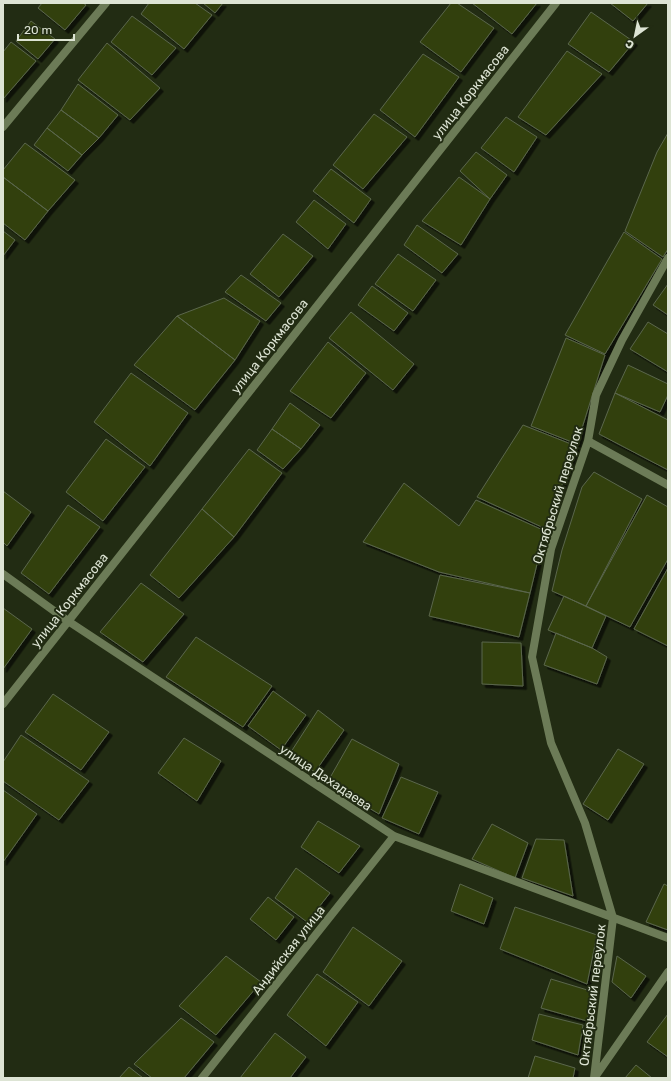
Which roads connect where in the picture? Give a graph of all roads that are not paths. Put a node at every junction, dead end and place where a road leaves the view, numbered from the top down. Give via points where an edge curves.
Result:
1 (106, 3) edge
2 (556, 3) edge
3 (3, 127) edge
4 (668, 258) edge
5 (588, 441) junction
6 (668, 485) edge
7 (3, 574) edge
8 (68, 620) junction
9 (3, 704) edge
10 (394, 836) junction
11 (613, 918) junction
12 (668, 938) edge
13 (668, 972) edge
14 (202, 1078) edge
15 (594, 1078) edge

1 - 3 street
2 - 8 street, улица Коркмасова
4 - 5 street, Октябрьский переулок via 622,340 596,395
5 - 6 street
5 - 11 street, Октябрьский переулок via 551,549 532,657 551,743 585,823
7 - 8 street, улица Дахадаева
8 - 9 street, улица Коркмасова
8 - 10 street, улица Дахадаева
10 - 11 street, улица Дахадаева
10 - 14 street, Андийская улица
11 - 12 street, улица Дахадаева
11 - 15 street, Октябрьский переулок
13 - 15 street

